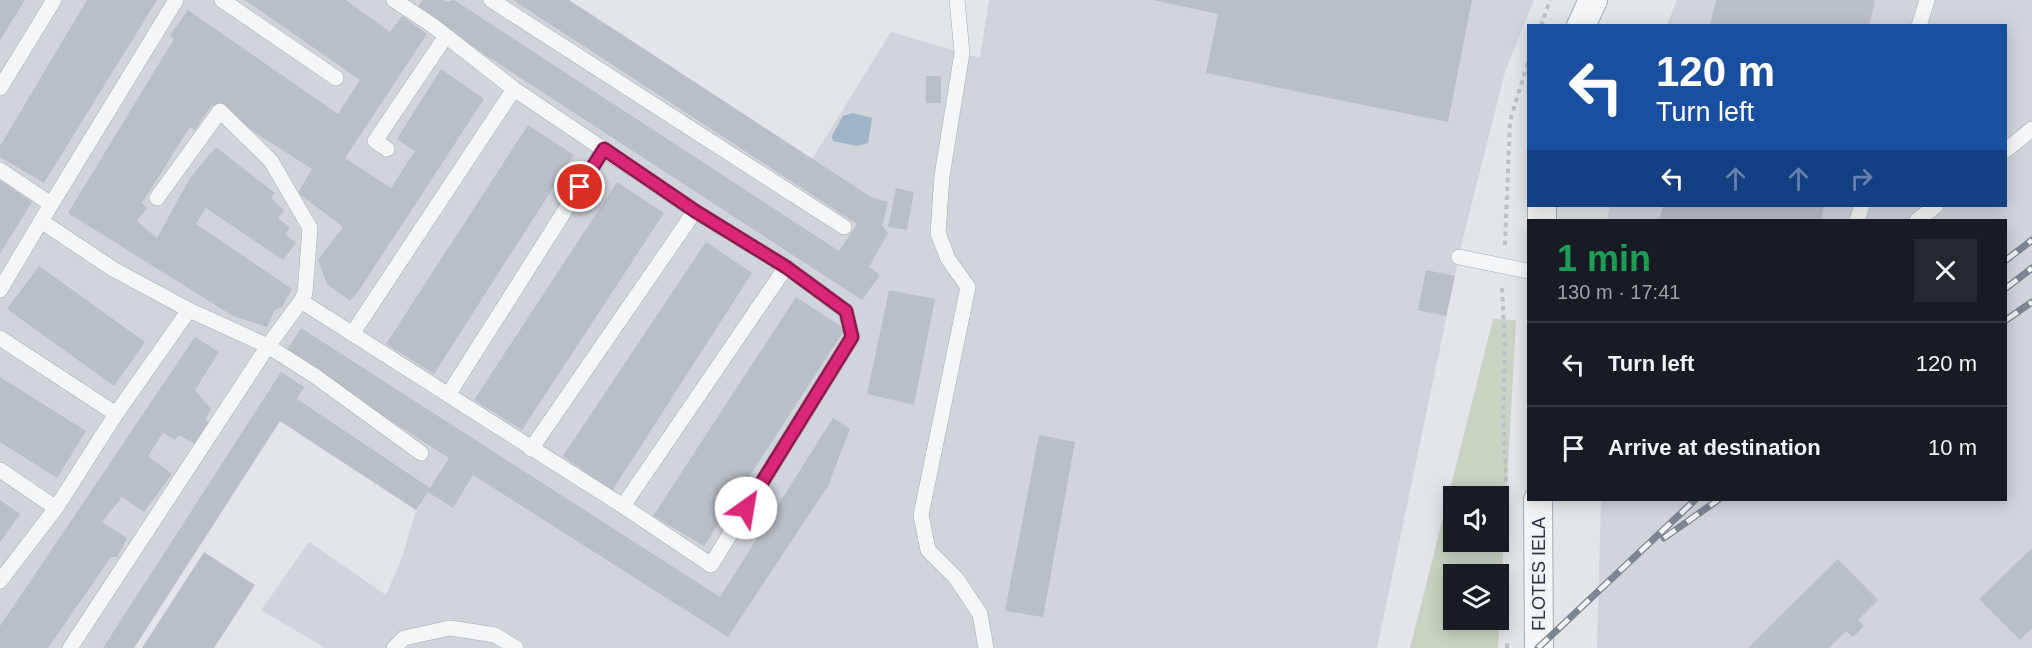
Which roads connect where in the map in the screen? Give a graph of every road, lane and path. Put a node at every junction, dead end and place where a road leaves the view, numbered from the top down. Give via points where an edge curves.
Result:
1 (54, 0) edge
2 (176, 0) edge
3 (222, 0) edge
4 (394, 0) edge
5 (491, 0) edge
6 (957, 0) edge
7 (1550, 0) edge
8 (1593, 0) edge
9 (1927, 0) edge
10 (1542, 24) edge
11 (1582, 24) edge
12 (1920, 24) edge
13 (446, 36) junction
14 (1527, 65) edge
15 (336, 78) dead end
16 (0, 87) edge
17 (514, 89) junction
18 (2032, 129) edge
19 (387, 149) dead end
20 (604, 149) junction
21 (2007, 149) edge
22 (0, 170) edge
23 (157, 198) dead end
24 (51, 204) junction
25 (1935, 207) edge
26 (695, 211) junction
27 (1918, 219) edge
28 (41, 221) junction
29 (844, 227) dead end
30 (1459, 257) dead end
31 (1503, 266) junction
32 (786, 267) junction
33 (1527, 271) edge
34 (0, 290) edge
35 (301, 301) junction
36 (189, 310) junction
37 (352, 334) junction
38 (0, 338) edge
39 (268, 346) junction
40 (448, 395) junction
41 (116, 414) junction
42 (531, 449) junction
43 (421, 453) dead end
44 (0, 470) edge
45 (1507, 486) edge
46 (1538, 501) edge
47 (623, 507) junction
48 (56, 508) junction
49 (0, 581) edge
50 (1507, 636) dead end
51 (70, 648) edge
52 (394, 648) edge
53 (516, 648) edge
54 (986, 648) edge
55 (1507, 648) edge
56 (1539, 648) edge

1 - 16 lane
2 - 24 lane
3 - 15 lane
4 - 13 lane
5 - 29 lane
6 - 54 lane via 962,53 942,176 938,233 948,259 968,287 921,515 928,550 956,578 980,614
7 - 10 path
8 - 11 street
9 - 12 lane
13 - 17 lane
13 - 19 lane via 375,141
14 - 31 path via 1510,121
17 - 20 lane
17 - 37 lane
18 - 21 lane
20 - 26 lane
20 - 40 lane
22 - 24 lane
23 - 35 lane via 220,111 271,161 310,228
24 - 28 lane
25 - 27 lane
26 - 32 lane
26 - 42 lane
28 - 34 lane
28 - 36 lane via 113,269
30 - 31 lane
31 - 33 lane
31 - 45 path
32 - 47 lane
32 - 47 lane via 846,311 852,337 711,565
35 - 37 lane
35 - 39 lane
36 - 39 lane
36 - 41 lane
37 - 40 lane
38 - 41 lane
39 - 43 lane
39 - 51 lane
40 - 42 lane
41 - 48 lane
42 - 47 lane
44 - 48 lane
46 - 56 street, FLOTES IELA
48 - 49 lane
50 - 55 path
52 - 53 lane via 404,638 450,628 495,635

